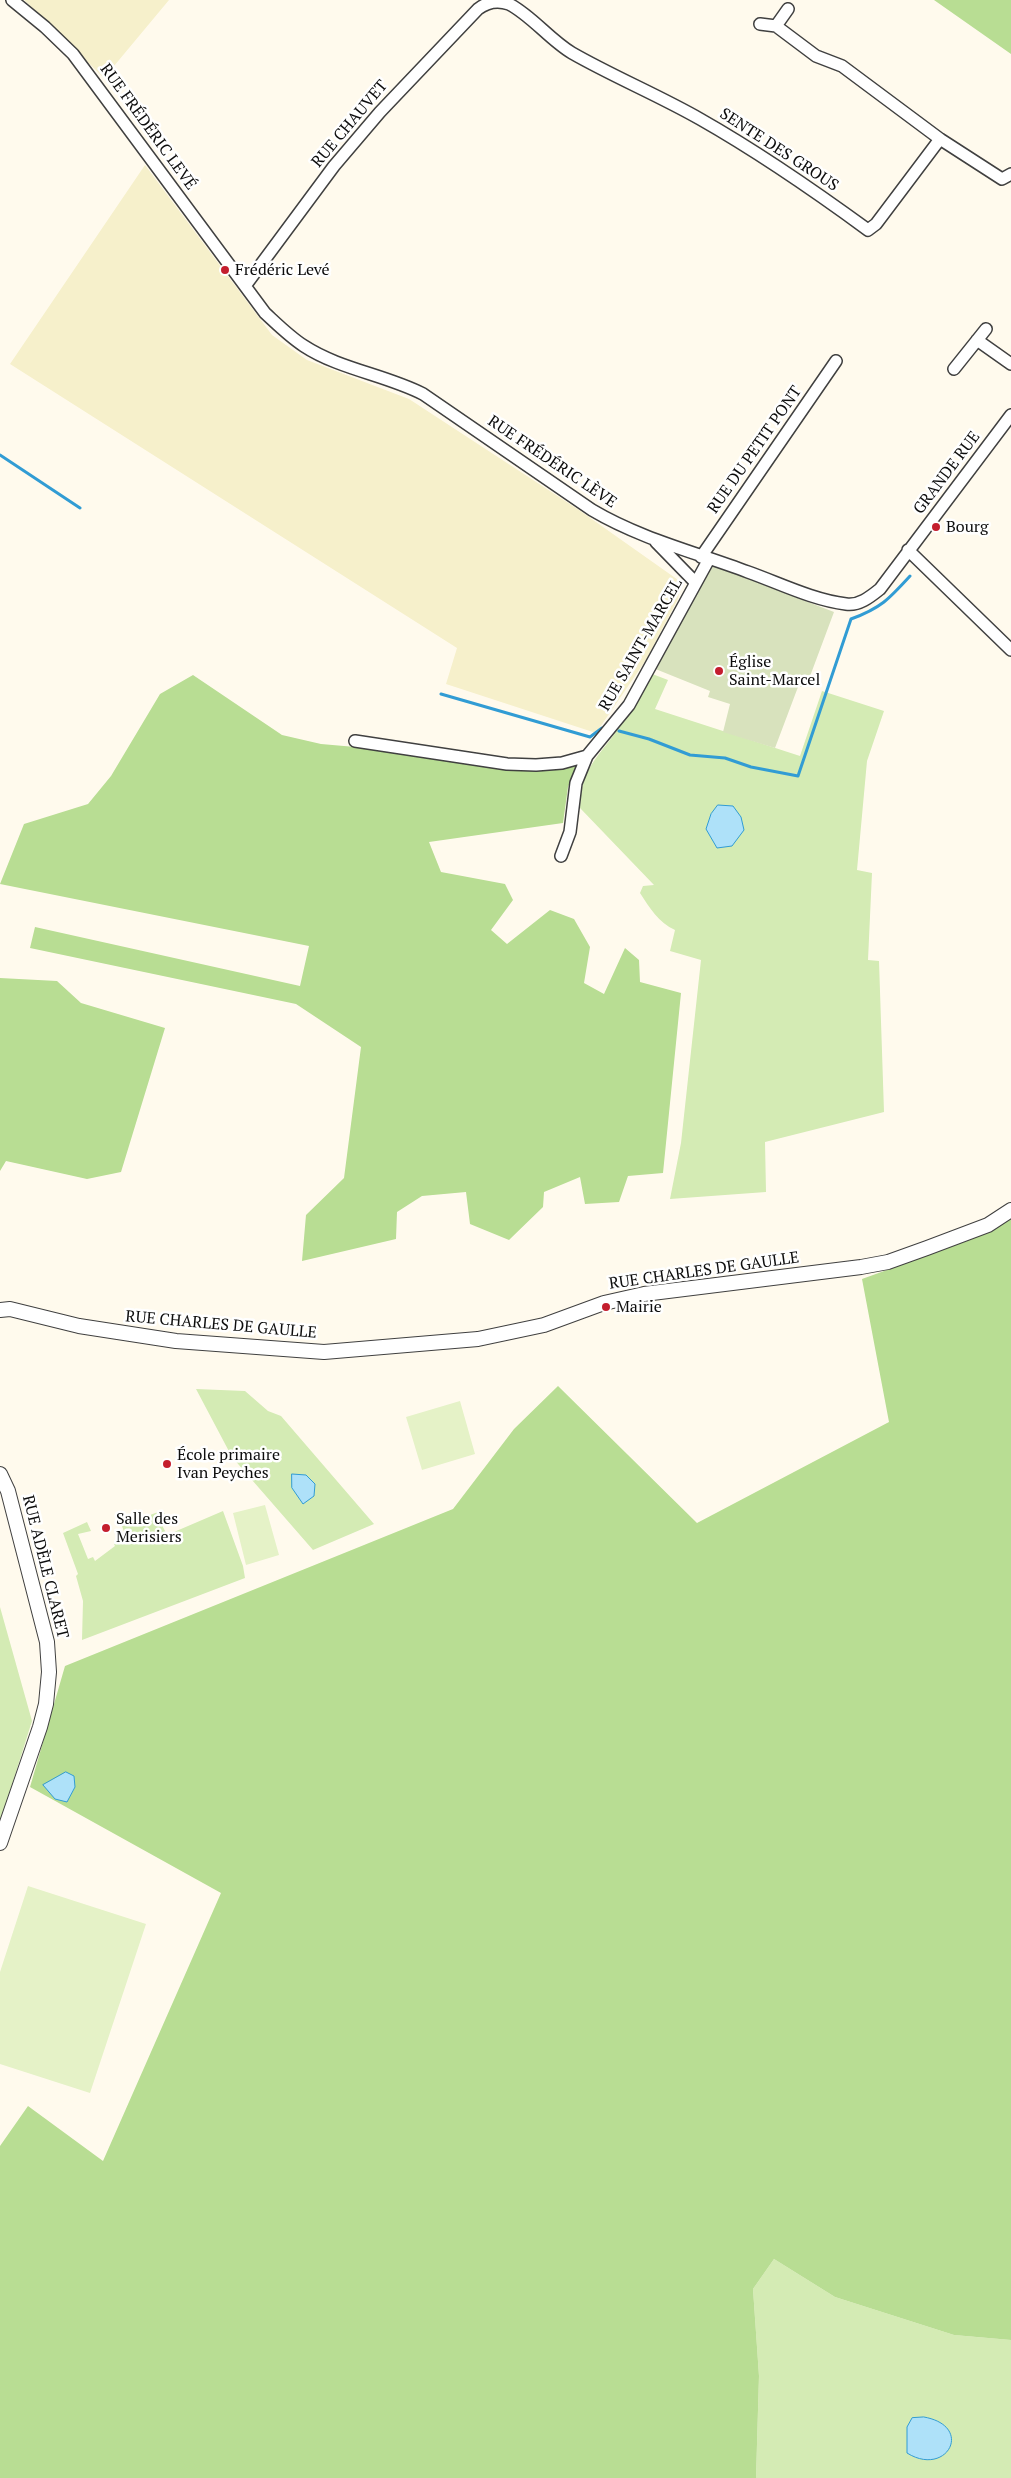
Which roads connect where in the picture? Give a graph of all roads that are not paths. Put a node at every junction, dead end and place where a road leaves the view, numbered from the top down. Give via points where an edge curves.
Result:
1 (12, 0) edge
2 (497, 1) edge
3 (788, 9) dead end
4 (760, 24) dead end
5 (776, 26) junction
6 (940, 138) junction
7 (1011, 174) edge
8 (245, 286) junction
9 (986, 329) dead end
10 (977, 340) junction
11 (836, 361) dead end
12 (1011, 364) edge
13 (954, 369) dead end
14 (1011, 415) edge
15 (654, 540) junction
16 (908, 550) junction
17 (705, 558) junction
18 (695, 582) junction
19 (1011, 650) edge
20 (355, 741) dead end
21 (587, 756) junction
22 (562, 856) dead end
23 (1011, 1210) edge
24 (5, 1310) edge
25 (0, 1474) edge
26 (0, 1844) edge

1 - 8 street, RUE FRÉDÉRIC LEVÉ via 73,54
2 - 6 street, SENTE DES GROUS via 509,4 563,48 698,118 774,162 868,230 876,224
2 - 8 street, RUE CHAUVET via 478,9 380,112 334,166
3 - 5 street
4 - 5 street
5 - 6 street via 816,56 842,66
6 - 7 street via 1002,179
8 - 15 street, RUE FRÉDÉRIC LÈVE via 265,313 305,347 405,384 592,510
9 - 10 street
10 - 12 street
10 - 13 street
11 - 17 street, RUE DU PETIT PONT
14 - 16 street, GRANDE RUE
15 - 17 street, RUE FRÉDÉRIC LÈVE
15 - 18 street
16 - 17 street, RUE FRÉDÉRIC LÈVE via 880,589 866,601 848,605
16 - 19 street
17 - 18 street, RUE SAINT-MARCEL
18 - 21 street, RUE SAINT-MARCEL via 629,705
20 - 21 street via 507,764 562,763
21 - 22 street, RUE SAINT-MARCEL via 576,783 570,832
23 - 24 street, RUE CHARLES DE GAULLE via 988,1225 888,1262 644,1294 604,1303 544,1325 454,1342 324,1352 257,1348 121,1334
25 - 26 street, RUE ADÈLE CLARET via 8,1491 47,1642 49,1672 40,1727

